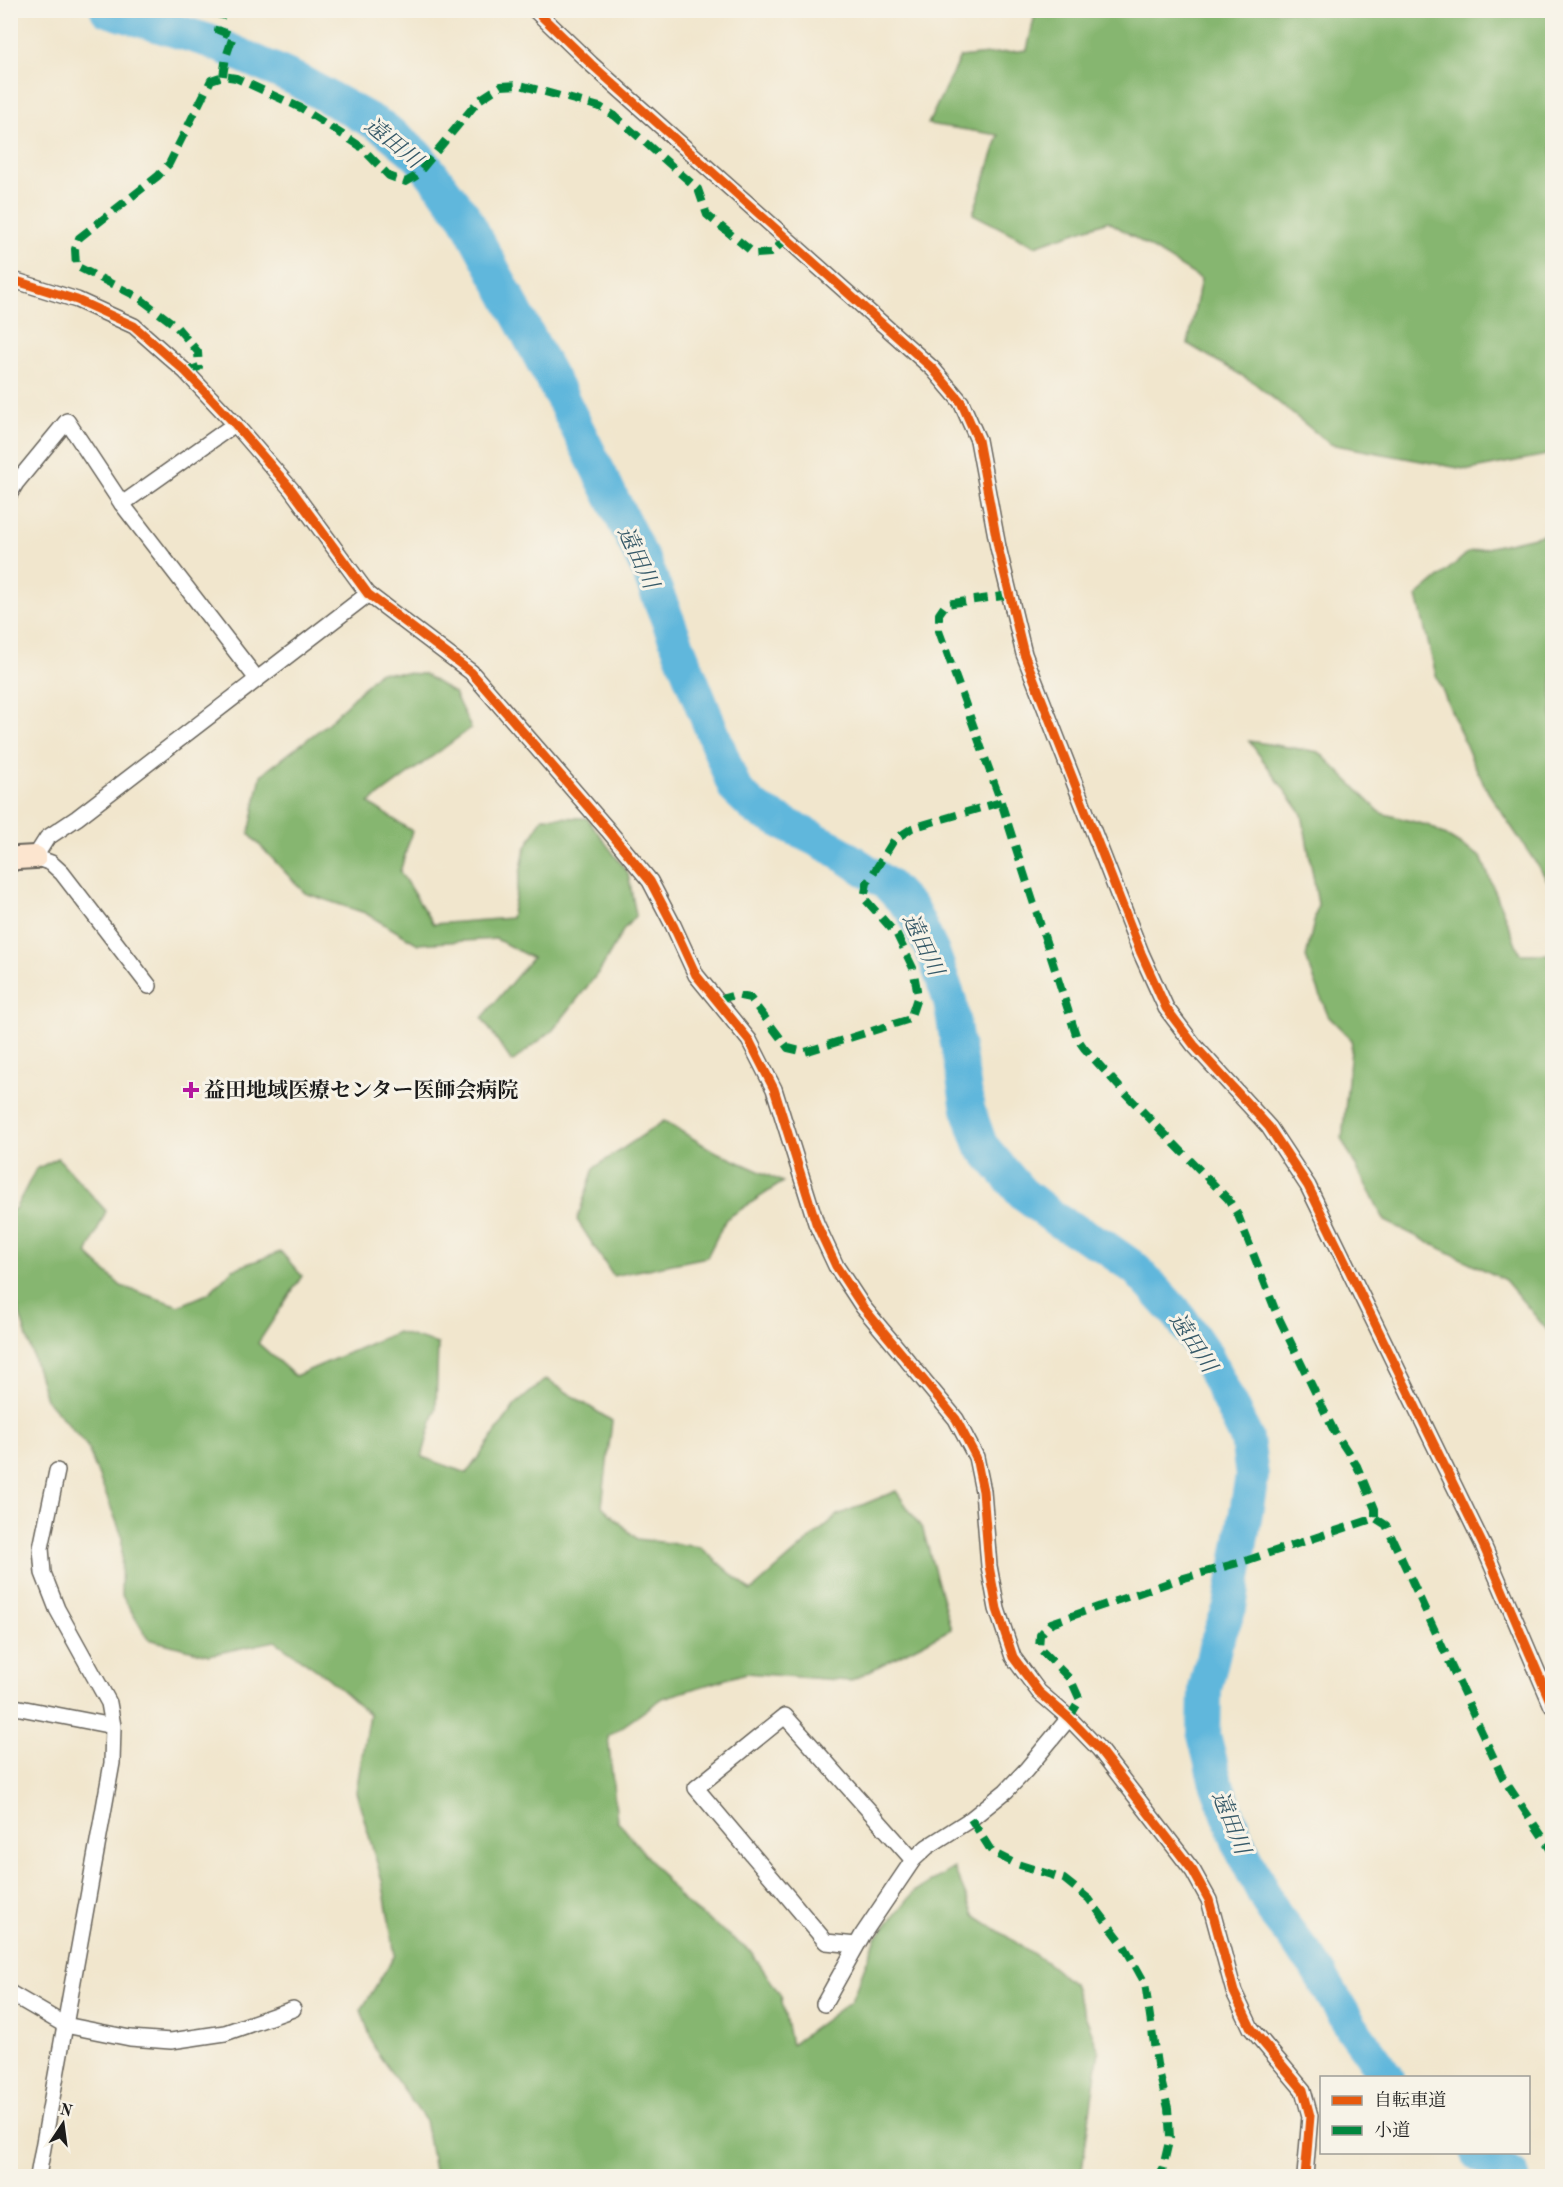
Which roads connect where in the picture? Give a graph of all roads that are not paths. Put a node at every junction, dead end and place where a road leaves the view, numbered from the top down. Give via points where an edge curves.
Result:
1 (535, 10) edge
2 (10, 279) edge
3 (235, 424) junction
4 (10, 493) edge
5 (122, 504) junction
6 (368, 594) junction
7 (257, 679) junction
8 (35, 857) junction
9 (10, 860) edge
10 (149, 986) dead end
11 (57, 1471) dead end
12 (10, 1706) edge
13 (1552, 1706) edge
14 (1069, 1718) junction
15 (113, 1726) junction
16 (913, 1860) junction
17 (856, 1946) junction
18 (10, 1994) edge
19 (824, 2004) dead end
20 (293, 2009) dead end
21 (65, 2025) junction
22 (38, 2176) edge
23 (1305, 2176) edge

1 - 13 street via 933,369 961,402 978,440 1023,654 1141,953 1166,1008 1194,1045 1269,1127 1308,1186 1484,1547
2 - 3 street via 76,300 134,326 186,372
3 - 5 street
3 - 6 street via 291,489
4 - 5 street via 67,421
5 - 7 street
6 - 7 street
6 - 14 street via 471,672 650,881 696,975 749,1040 774,1089 816,1223 836,1266 863,1307 956,1419 976,1457 989,1566 1013,1657 1039,1692
7 - 8 street via 47,838
8 - 9 street
8 - 10 street via 62,873
11 - 15 street via 41,1548 43,1573 57,1609 109,1703
12 - 15 street
14 - 16 street via 1006,1791
14 - 23 street via 1099,1749 1193,1871 1209,1900 1234,1992 1251,2028 1303,2090 1310,2116
15 - 21 street via 112,1763
16 - 17 street
16 - 17 street via 785,1716 696,1788 826,1941
17 - 19 street
18 - 21 street
20 - 21 street via 225,2032 171,2041 130,2038
21 - 22 street

